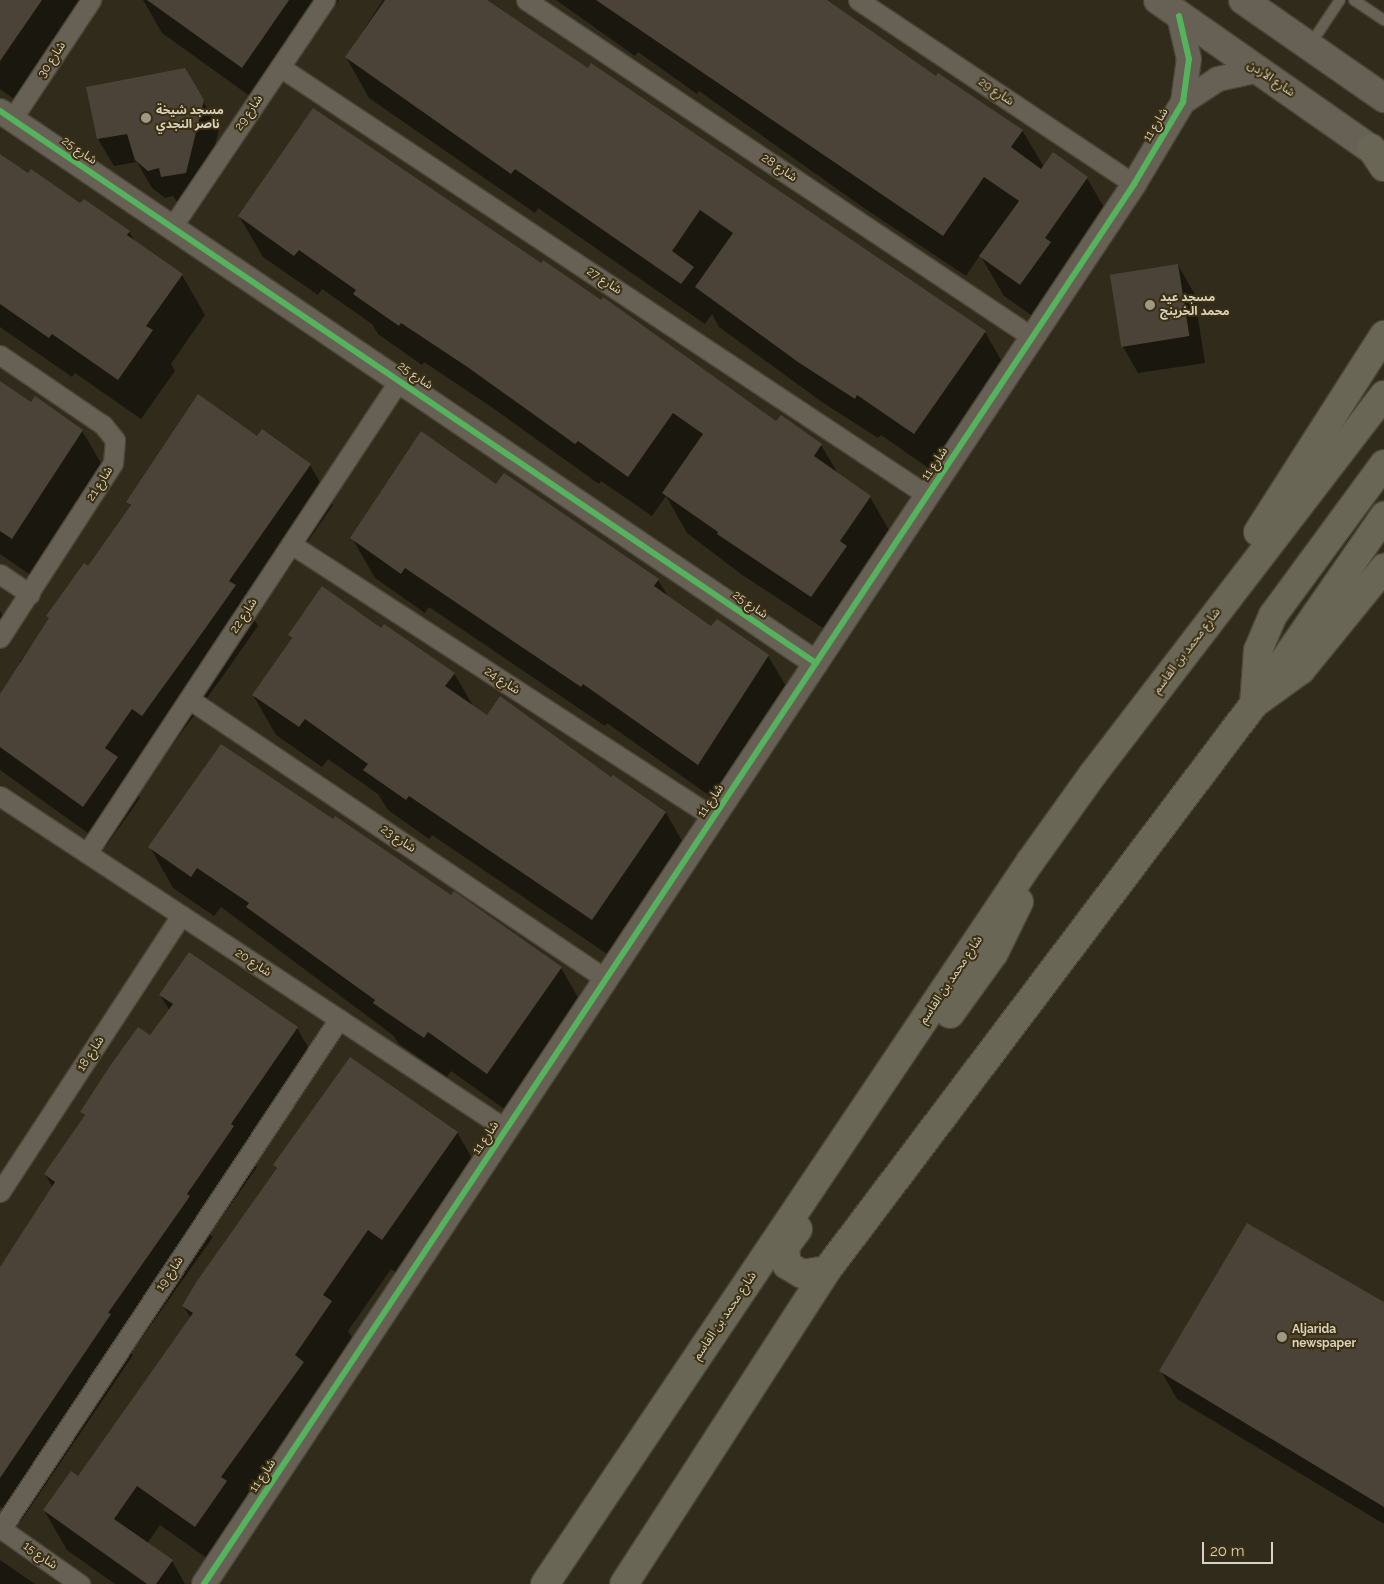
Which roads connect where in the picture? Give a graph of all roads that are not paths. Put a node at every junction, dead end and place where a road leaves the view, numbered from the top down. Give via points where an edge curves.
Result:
1 (91, 0) edge
2 (325, 0) edge
3 (526, 0) edge
4 (858, 0) edge
5 (1243, 0) edge
6 (1340, 0) edge
7 (1354, 0) edge
8 (1169, 8) edge
9 (1384, 20) edge
10 (1310, 46) junction
11 (280, 67) junction
12 (1259, 70) junction
13 (1384, 98) edge
14 (1183, 102) junction
15 (6, 115) edge
16 (1380, 158) edge
17 (1134, 184) junction
18 (172, 227) junction
19 (1384, 336) edge
20 (1032, 337) junction
21 (0, 355) edge
22 (400, 379) junction
23 (1384, 395) edge
24 (1384, 464) edge
25 (928, 495) junction
26 (1384, 516) edge
27 (291, 544) junction
28 (1384, 568) edge
29 (0, 574) edge
30 (30, 594) junction
31 (1208, 622) junction
32 (0, 638) edge
33 (816, 663) junction
34 (189, 699) junction
35 (1254, 704) junction
36 (0, 796) edge
37 (713, 817) junction
38 (87, 853) junction
39 (1030, 862) junction
40 (181, 915) junction
41 (606, 979) junction
42 (339, 1019) junction
43 (506, 1129) junction
44 (0, 1192) edge
45 (827, 1270) junction
46 (1, 1529) edge
47 (80, 1584) edge
48 (204, 1584) edge
49 (545, 1584) edge
50 (625, 1584) edge

1 - 15 street, شارع 30
2 - 11 street, شارع 29
3 - 20 street, شارع 28
4 - 17 street, شارع 29
5 - 10 main road
6 - 10 lane
7 - 9 lane
8 - 12 main road, شارع الأردن
8 - 14 street, شارع 11 via 1189,59
10 - 13 main road
11 - 18 street, شارع 29
11 - 25 street, شارع 27
12 - 14 street, شارع 11 via 1218,79
12 - 16 main road, شارع الأردن
14 - 17 street, شارع 11
15 - 18 street, شارع 25
17 - 20 street, شارع 11
18 - 22 street, شارع 25
19 - 31 main road via 1241,559
20 - 25 street, شارع 11
21 - 30 street, شارع 21 via 103,425 115,440 113,463
22 - 27 street, شارع 22
22 - 33 street, شارع 25
23 - 31 main road, شارع محمد بن القاسم
24 - 35 main road via 1273,616 1258,650
25 - 33 street, شارع 11
26 - 35 main road
27 - 34 street, شارع 22
27 - 37 street, شارع 24
28 - 35 main road via 1301,670
29 - 30 street
30 - 32 street, شارع 21
31 - 39 main road, شارع محمد بن القاسم
33 - 37 street, شارع 11
34 - 38 street, شارع 22
34 - 41 street, شارع 23
35 - 45 main road
36 - 38 street, شارع 20
37 - 41 street, شارع 11
38 - 40 street, شارع 20
39 - 45 main road via 1017,909 994,952 785,1247 784,1256 793,1272 802,1274
39 - 49 main road, شارع محمد بن القاسم
40 - 42 street, شارع 20
40 - 44 street, شارع 18
41 - 43 street, شارع 11
42 - 43 street, شارع 20
42 - 46 street, شارع 19
43 - 48 street, شارع 11
45 - 50 main road
46 - 47 street, شارع 15

